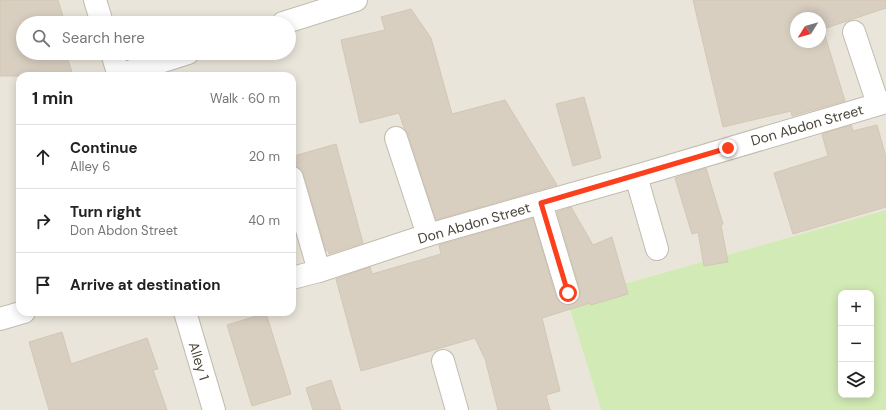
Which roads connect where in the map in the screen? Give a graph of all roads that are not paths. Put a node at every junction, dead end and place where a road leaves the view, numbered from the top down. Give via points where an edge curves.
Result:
1 (95, 0) edge
2 (356, 0) edge
3 (100, 16) edge
4 (296, 19) edge
5 (854, 32) dead end
6 (114, 60) edge
7 (166, 60) edge
8 (118, 72) edge
9 (128, 72) edge
10 (882, 103) edge
11 (396, 138) dead end
12 (636, 176) junction
13 (296, 192) edge
14 (541, 203) junction
15 (428, 235) junction
16 (657, 249) dead end
17 (319, 271) junction
18 (296, 277) edge
19 (568, 293) dead end
20 (16, 314) edge
21 (185, 316) edge
22 (0, 319) edge
23 (443, 361) dead end
24 (214, 410) edge
25 (457, 410) edge

1 - 3 street
2 - 4 street
5 - 10 street
6 - 8 street
7 - 9 street
10 - 12 street, Don Abdon Street
11 - 15 street
12 - 14 street, Don Abdon Street
12 - 16 street
13 - 17 street
14 - 15 street, Don Abdon Street
14 - 19 street
15 - 17 street, Don Abdon Street
17 - 18 street, Don Abdon Street
20 - 22 street
21 - 24 street, Alley 1
23 - 25 street

